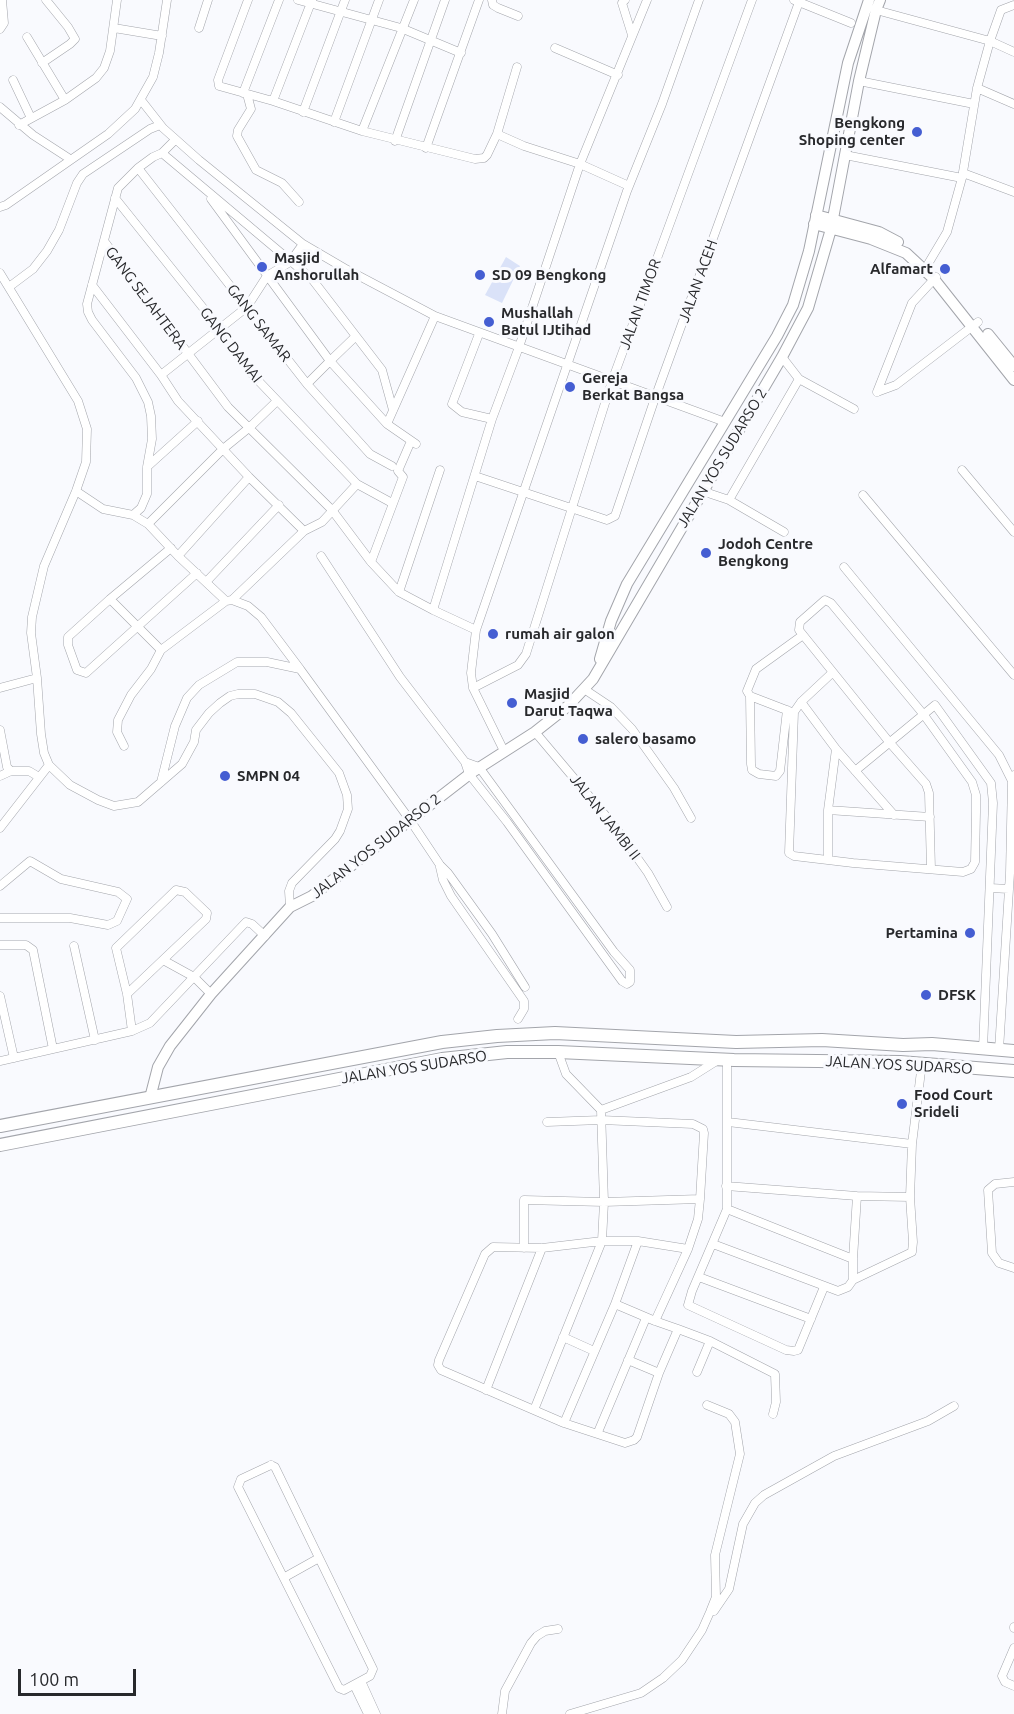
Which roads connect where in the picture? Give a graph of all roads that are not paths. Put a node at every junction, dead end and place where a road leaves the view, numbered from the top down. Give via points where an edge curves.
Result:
1 (2, 0) edge
2 (46, 0) edge
3 (117, 0) edge
4 (167, 0) edge
5 (207, 0) edge
6 (248, 0) edge
7 (279, 0) edge
8 (298, 0) edge
9 (345, 0) edge
10 (379, 0) edge
11 (414, 0) edge
12 (445, 0) edge
13 (479, 0) edge
14 (492, 0) edge
15 (647, 0) edge
16 (699, 0) edge
17 (752, 0) edge
18 (869, 0) edge
19 (621, 1) edge
20 (796, 1) edge
21 (312, 2) edge
22 (878, 5) edge
23 (1014, 5) edge
24 (341, 11) junction
25 (518, 16) dead end
26 (370, 21) junction
27 (851, 22) dead end
28 (114, 28) junction
29 (199, 28) dead end
30 (401, 28) junction
31 (0, 29) edge
32 (632, 35) junction
33 (162, 36) junction
34 (27, 37) dead end
35 (429, 39) junction
36 (990, 41) junction
37 (555, 48) dead end
38 (1014, 52) edge
39 (461, 53) junction
40 (42, 63) junction
41 (517, 67) dead end
42 (618, 75) junction
43 (14, 80) dead end
44 (859, 81) junction
45 (977, 88) junction
46 (245, 94) junction
47 (65, 100) junction
48 (141, 100) junction
49 (273, 101) junction
50 (974, 104) junction
51 (1014, 104) edge
52 (0, 108) edge
53 (303, 112) junction
54 (31, 118) junction
55 (334, 122) junction
56 (19, 125) junction
57 (160, 125) junction
58 (362, 131) junction
59 (497, 134) junction
60 (175, 140) junction
61 (395, 141) junction
62 (426, 148) junction
63 (162, 153) junction
64 (844, 155) junction
65 (70, 159) junction
66 (580, 164) junction
67 (138, 168) junction
68 (963, 175) junction
69 (629, 186) junction
70 (203, 188) junction
71 (1014, 192) edge
72 (115, 198) junction
73 (299, 201) dead end
74 (0, 207) edge
75 (815, 219) junction
76 (832, 225) junction
77 (104, 241) junction
78 (303, 244) junction
79 (290, 262) junction
80 (928, 264) junction
81 (0, 273) edge
82 (267, 276) junction
83 (936, 277) junction
84 (92, 285) junction
85 (9, 287) junction
86 (247, 307) junction
87 (435, 316) junction
88 (975, 325) junction
89 (220, 329) junction
90 (479, 334) junction
91 (356, 336) junction
92 (519, 347) junction
93 (188, 355) junction
94 (782, 357) junction
95 (330, 361) junction
96 (567, 365) junction
97 (1014, 366) edge
98 (161, 375) junction
99 (799, 379) junction
100 (1014, 380) edge
101 (612, 381) junction
102 (307, 384) junction
103 (656, 398) junction
104 (277, 401) junction
105 (854, 409) dead end
106 (393, 410) junction
107 (492, 419) junction
108 (198, 421) junction
109 (724, 422) junction
110 (387, 424) junction
111 (250, 427) junction
112 (223, 449) junction
113 (392, 466) dead end
114 (147, 467) junction
115 (962, 470) dead end
116 (440, 471) dead end
117 (693, 472) junction
118 (475, 476) junction
119 (249, 477) junction
120 (708, 480) junction
121 (357, 484) junction
122 (76, 491) junction
123 (702, 491) junction
124 (525, 492) junction
125 (863, 495) dead end
126 (729, 500) junction
127 (392, 503) junction
128 (279, 505) junction
129 (570, 508) junction
130 (332, 510) junction
131 (134, 515) junction
132 (148, 524) junction
133 (304, 531) junction
134 (784, 532) dead end
135 (1014, 532) edge
136 (171, 548) junction
137 (178, 556) junction
138 (321, 556) dead end
139 (371, 562) junction
140 (844, 567) dead end
141 (197, 573) junction
142 (207, 581) junction
143 (399, 592) junction
144 (110, 599) junction
145 (229, 600) junction
146 (433, 610) junction
147 (137, 626) junction
148 (476, 630) junction
149 (803, 635) junction
150 (161, 650) junction
151 (300, 669) junction
152 (832, 673) junction
153 (1014, 675) edge
154 (37, 678) junction
155 (593, 679) junction
156 (0, 688) edge
157 (473, 688) junction
158 (585, 689) junction
159 (750, 696) junction
160 (801, 702) junction
161 (790, 711) junction
162 (924, 715) junction
163 (0, 730) edge
164 (535, 732) junction
165 (890, 743) junction
166 (124, 746) dead end
167 (836, 749) junction
168 (504, 751) junction
169 (465, 762) junction
170 (49, 765) junction
171 (479, 767) junction
172 (11, 771) junction
173 (855, 771) junction
174 (469, 774) junction
175 (0, 776) edge
176 (39, 777) junction
177 (1013, 778) edge
178 (161, 782) junction
179 (828, 810) junction
180 (894, 815) junction
181 (930, 817) junction
182 (691, 818) dead end
183 (410, 820) junction
184 (0, 828) edge
185 (828, 860) junction
186 (440, 866) junction
187 (931, 869) junction
188 (1012, 873) edge
189 (0, 886) edge
190 (990, 888) junction
191 (1009, 889) junction
192 (290, 907) junction
193 (667, 907) dead end
194 (0, 918) edge
195 (265, 936) junction
196 (0, 945) edge
197 (74, 946) dead end
198 (163, 960) junction
199 (194, 977) junction
200 (525, 987) dead end
201 (127, 994) junction
202 (211, 994) junction
203 (0, 996) edge
204 (518, 1018) dead end
205 (132, 1031) junction
206 (497, 1036) junction
207 (95, 1040) junction
208 (903, 1045) junction
209 (968, 1048) junction
210 (53, 1049) junction
211 (983, 1049) junction
212 (396, 1050) junction
213 (999, 1050) junction
214 (1014, 1051) edge
215 (558, 1052) junction
216 (498, 1053) junction
217 (14, 1058) junction
218 (723, 1060) junction
219 (0, 1061) edge
220 (900, 1062) junction
221 (922, 1063) junction
222 (401, 1068) junction
223 (967, 1068) junction
224 (1014, 1071) edge
225 (150, 1098) junction
226 (601, 1110) junction
227 (601, 1120) junction
228 (547, 1122) dead end
229 (728, 1122) junction
230 (0, 1126) edge
231 (0, 1144) edge
232 (912, 1144) junction
233 (1014, 1182) edge
234 (726, 1186) junction
235 (857, 1196) junction
236 (910, 1197) junction
237 (700, 1199) junction
238 (604, 1202) junction
239 (727, 1209) junction
240 (639, 1240) junction
241 (602, 1241) junction
242 (713, 1244) junction
243 (524, 1248) junction
244 (542, 1248) junction
245 (688, 1249) junction
246 (853, 1259) junction
247 (1014, 1268) edge
248 (699, 1277) junction
249 (853, 1280) junction
250 (824, 1287) junction
251 (615, 1304) junction
252 (651, 1319) junction
253 (811, 1319) junction
254 (678, 1329) junction
255 (563, 1336) junction
256 (710, 1341) junction
257 (594, 1351) junction
258 (628, 1360) junction
259 (697, 1372) dead end
260 (659, 1373) junction
261 (486, 1390) junction
262 (707, 1405) dead end
263 (954, 1406) dead end
264 (534, 1410) junction
265 (773, 1414) dead end
266 (564, 1423) junction
267 (598, 1432) junction
268 (319, 1558) junction
269 (285, 1577) junction
270 (558, 1629) dead end
271 (702, 1630) junction
272 (1014, 1648) edge
273 (357, 1683) junction
274 (1014, 1686) edge
275 (368, 1714) edge
276 (376, 1714) edge
277 (502, 1714) edge
278 (570, 1714) edge

1 - 31 street via 4,22
2 - 40 street via 75,39
3 - 28 street
4 - 33 street
5 - 29 street
6 - 46 street via 218,80 219,86
7 - 46 street
8 - 21 street
9 - 24 street
10 - 26 street
11 - 30 street
12 - 35 street
13 - 39 street
14 - 25 street via 493,5
15 - 32 street
16 - 69 street
17 - 101 street, JALAN TIMOR
18 - 75 main road, JALAN YOS SUDARSO 2 via 848,63
19 - 32 street
20 - 27 street
20 - 103 street, JALAN ACEH
21 - 24 street
21 - 49 street
22 - 36 street
22 - 44 main road, JALAN YOS SUDARSO 2
23 - 36 street via 1001,10
24 - 26 street
24 - 53 street
26 - 30 street
26 - 55 street
28 - 33 street
28 - 47 street via 104,68
30 - 35 street
30 - 58 street
32 - 42 street
33 - 48 street via 153,77
34 - 40 street
35 - 39 street
35 - 61 street
36 - 38 street
36 - 45 street
37 - 42 street
39 - 62 street
40 - 47 street
41 - 59 street
42 - 66 street
43 - 54 street
44 - 50 street
44 - 64 main road, JALAN YOS SUDARSO 2
45 - 50 street
45 - 51 street
46 - 49 street
46 - 73 street via 251,108 237,136 256,170 282,183
47 - 54 street
48 - 57 street
48 - 65 street via 108,134
49 - 53 street
50 - 68 street
52 - 56 street
53 - 55 street
54 - 56 street
55 - 58 street
56 - 65 street
57 - 60 street
57 - 85 street via 83,174 47,251 33,269
58 - 61 street
59 - 62 street via 490,151 479,159
59 - 66 street
60 - 63 street
60 - 78 street
61 - 62 street
63 - 67 street
63 - 70 street
64 - 68 street
64 - 76 main road, JALAN YOS SUDARSO 2
65 - 74 street
66 - 69 street
66 - 92 street
67 - 72 street via 118,188
67 - 86 street, GANG SAMAR
68 - 71 street
68 - 80 street via 947,232
69 - 96 street
70 - 79 street
70 - 82 street
72 - 77 street
72 - 89 street, GANG DAMAI
75 - 76 main road
75 - 109 main road, JALAN YOS SUDARSO 2 via 793,305
76 - 80 main road via 879,232
76 - 83 main road via 898,249
76 - 94 main road, JALAN YOS SUDARSO 2 via 808,308
77 - 84 street
77 - 93 street, GANG SEJAHTERA
78 - 79 street
78 - 87 street
79 - 82 street
79 - 91 street via 312,279
80 - 83 main road
81 - 85 street
82 - 86 street
82 - 95 street
83 - 88 main road
83 - 88 street via 912,303 877,392 896,386
84 - 98 street
84 - 114 street via 87,304 89,316 129,367 148,402 152,439
85 - 122 street via 84,415 88,446
86 - 89 street
86 - 102 street, GANG SAMAR
87 - 90 street
87 - 106 street
88 - 97 main road
88 - 100 main road
89 - 93 street
89 - 104 street, GANG DAMAI via 250,372
90 - 92 street
90 - 107 street via 452,405
91 - 95 street
91 - 106 street via 382,370
92 - 96 street
92 - 107 street
93 - 98 street
93 - 111 street, GANG SEJAHTERA via 228,407
94 - 99 street
94 - 120 main road, JALAN YOS SUDARSO 2
95 - 102 street
95 - 110 street
96 - 101 street
96 - 124 street
98 - 108 street via 178,401
99 - 105 street
99 - 126 street
101 - 103 street
101 - 129 street, JALAN TIMOR
102 - 113 street, GANG SAMAR via 370,454
103 - 109 street
103 - 129 street, JALAN ACEH via 615,516 607,520
104 - 111 street
104 - 121 street, GANG DAMAI
106 - 110 street
107 - 118 street
108 - 112 street
108 - 114 street
109 - 117 main road, JALAN YOS SUDARSO 2
110 - 127 street via 414,442 398,471 403,477
111 - 112 street
111 - 130 street, GANG SEJAHTERA
112 - 119 street
112 - 132 street
114 - 131 street via 147,494
115 - 135 street
116 - 143 street
117 - 120 main road
117 - 155 main road, JALAN YOS SUDARSO 2 via 627,584
118 - 124 street, JALAN ACEH
118 - 146 street
119 - 128 street
119 - 137 street
120 - 123 main road, JALAN YOS SUDARSO 2
121 - 127 street, GANG DAMAI
121 - 130 street
122 - 131 street via 103,509
122 - 154 street via 37,589 31,633
123 - 126 street
123 - 155 main road, JALAN YOS SUDARSO 2
124 - 129 street, JALAN ACEH
124 - 148 street
125 - 153 street
126 - 134 street
127 - 139 street
128 - 133 street
128 - 142 street
129 - 157 street, JALAN TIMOR via 526,654 518,665
130 - 133 street
130 - 139 street, GANG SEJAHTERA
131 - 132 street
132 - 136 street
133 - 145 street
136 - 137 street
136 - 144 street
137 - 141 street
138 - 169 street via 400,677
139 - 143 street, GANG SEJAHTERA
140 - 177 street via 999,755
141 - 142 street
141 - 147 street
142 - 145 street
143 - 146 street, GANG SEJAHTERA
144 - 147 street
144 - 147 street via 68,637 77,670 86,674
145 - 150 street
145 - 151 street via 248,606 261,617
146 - 148 street, GANG SEJAHTERA
147 - 150 street
148 - 157 street
149 - 152 street
149 - 159 street via 756,669 747,691
149 - 162 street via 800,622 828,600
150 - 166 street via 118,720 117,732
151 - 178 street via 237,662 199,685 175,726
151 - 183 street
152 - 160 street
152 - 165 street
154 - 156 street
154 - 170 street via 41,734
155 - 158 main road, JALAN YOS SUDARSO 2
157 - 168 street
158 - 164 main road, JALAN YOS SUDARSO 2
158 - 182 street via 611,706 632,729
159 - 161 street
159 - 161 street via 751,764 759,774 776,776 780,771
160 - 161 street
160 - 167 street
161 - 185 street via 789,852
162 - 165 street
162 - 187 street via 972,782 976,795 973,866 963,872
162 - 190 street via 935,705 991,783
163 - 172 street
164 - 168 main road, JALAN YOS SUDARSO 2
164 - 193 street, JALAN JAMBI II via 616,828
165 - 173 street
165 - 181 street via 926,784
167 - 173 street
167 - 179 street
168 - 171 main road, JALAN YOS SUDARSO 2
169 - 171 street
169 - 174 street
170 - 176 street
170 - 178 street via 70,785 114,806 138,802
171 - 174 main road, JALAN YOS SUDARSO 2
171 - 174 street via 630,970 630,982 622,981
172 - 175 street
172 - 176 street via 29,771
173 - 180 street
174 - 183 main road, JALAN YOS SUDARSO 2
176 - 184 street
177 - 188 street
178 - 192 street via 182,764 196,730 209,713 230,696 255,694 286,707 339,772 348,809 335,839 292,883
179 - 180 street
179 - 185 street
180 - 181 street
181 - 187 street
183 - 186 street
183 - 192 main road, JALAN YOS SUDARSO 2 via 312,896
185 - 187 street
186 - 200 street via 492,934
186 - 204 street via 452,896 524,1001
188 - 191 street
189 - 194 street via 30,861 61,879 118,892 127,899 117,921 108,925 70,918
190 - 191 street
190 - 211 street
191 - 213 street
192 - 195 main road, JALAN YOS SUDARSO 2
195 - 199 street via 246,922
195 - 202 main road, JALAN YOS SUDARSO 2
196 - 210 street via 26,945 33,950
197 - 207 street
198 - 199 street
198 - 201 street
198 - 201 street via 207,917 179,890 116,948
199 - 202 street
199 - 205 street via 150,1023
201 - 205 street
202 - 225 main road, JALAN YOS SUDARSO 2 via 162,1059
203 - 217 street
205 - 207 street
206 - 208 main road, JALAN YOS SUDARSO via 555,1033
206 - 212 main road, JALAN YOS SUDARSO
206 - 216 main road
207 - 210 street
208 - 209 main road, JALAN YOS SUDARSO
208 - 220 main road
209 - 211 main road, JALAN YOS SUDARSO
209 - 223 main road
210 - 217 street
211 - 213 main road, JALAN YOS SUDARSO
212 - 222 main road
212 - 225 main road, JALAN YOS SUDARSO
213 - 214 main road, JALAN YOS SUDARSO
215 - 216 main road, JALAN YOS SUDARSO
215 - 218 main road, JALAN YOS SUDARSO
215 - 226 street via 566,1074
216 - 222 main road, JALAN YOS SUDARSO
217 - 219 street
218 - 220 main road, JALAN YOS SUDARSO
218 - 226 street via 691,1077
218 - 229 street
220 - 221 main road, JALAN YOS SUDARSO
221 - 223 main road, JALAN YOS SUDARSO
221 - 232 street
222 - 231 main road, JALAN YOS SUDARSO
223 - 224 main road, JALAN YOS SUDARSO
225 - 230 main road, JALAN YOS SUDARSO
226 - 227 street
227 - 228 street
227 - 237 street via 693,1124 703,1129
227 - 238 street
229 - 232 street
229 - 234 street
232 - 236 street
233 - 247 street via 995,1184 988,1190 992,1253 999,1263
234 - 235 street
234 - 239 street
235 - 236 street
235 - 246 street
236 - 249 street via 912,1252
237 - 238 street
237 - 245 street
238 - 241 street
238 - 243 street via 524,1200
239 - 242 street
239 - 246 street
240 - 241 street
240 - 245 street
240 - 251 street
241 - 244 street
241 - 255 street
242 - 248 street
242 - 250 street
243 - 244 street
243 - 261 street via 493,1247 485,1254 438,1360 441,1370
244 - 261 street
245 - 252 street
246 - 249 street
248 - 253 street
248 - 253 street via 688,1305 786,1350 798,1350
249 - 250 street via 838,1291
250 - 253 street
251 - 252 street
251 - 257 street
252 - 254 street
252 - 258 street
254 - 256 street
254 - 260 street
255 - 257 street
255 - 264 street
256 - 259 street
256 - 265 street via 775,1374
257 - 266 street
258 - 260 street
258 - 267 street
260 - 267 street via 634,1440 625,1443
261 - 264 street
262 - 271 street via 729,1414 735,1422 740,1454 715,1555 716,1597
263 - 271 street via 927,1421 834,1456 755,1503 742,1524 729,1589
264 - 266 street
266 - 267 street
268 - 269 street
268 - 269 street via 275,1467 267,1466 241,1479 238,1487
268 - 273 street via 373,1670
269 - 273 street via 339,1688 344,1690
270 - 277 street via 545,1631 531,1643 505,1691
271 - 278 street via 682,1660 642,1693
272 - 274 street via 1002,1676
273 - 275 street
273 - 276 street

